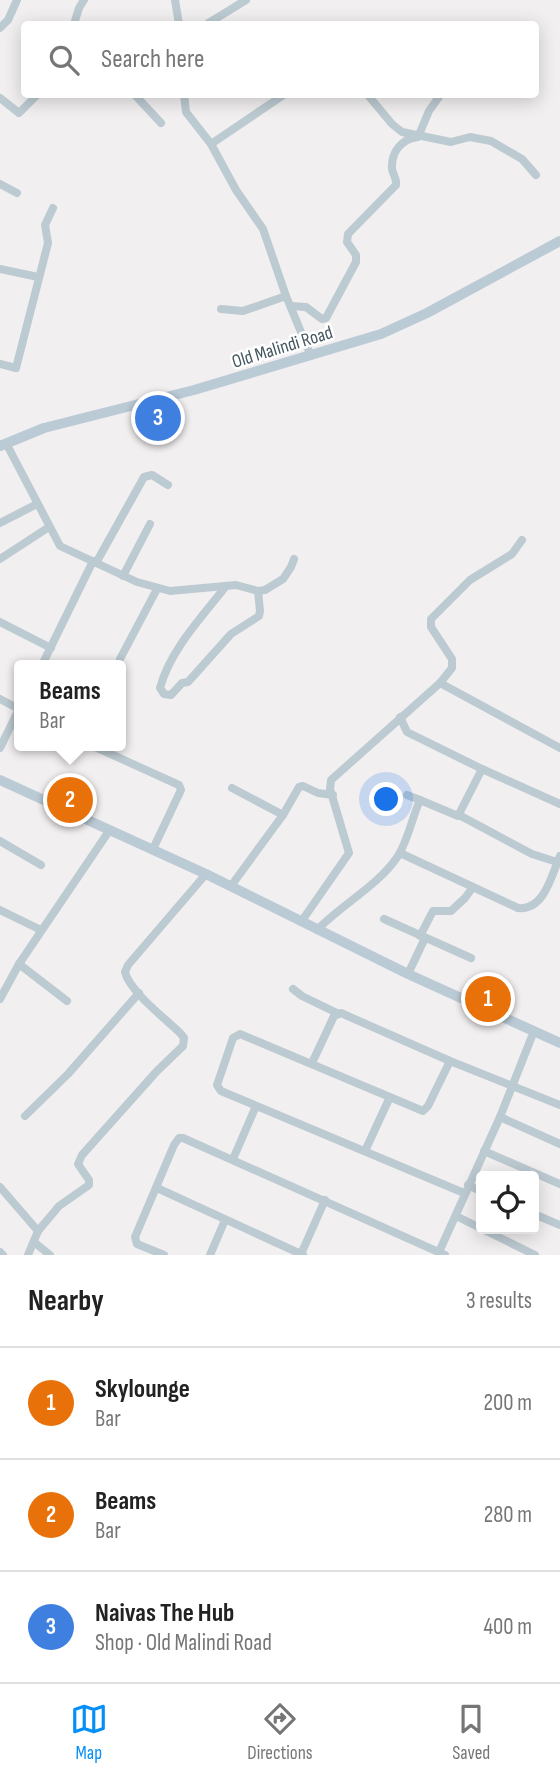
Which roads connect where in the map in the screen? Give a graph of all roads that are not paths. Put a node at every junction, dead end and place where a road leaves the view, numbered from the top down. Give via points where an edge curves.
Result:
1 (18, 0) edge
2 (84, 0) edge
3 (176, 0) edge
4 (246, 0) edge
5 (75, 21) edge
6 (179, 21) edge
7 (211, 21) edge
8 (0, 28) edge
9 (0, 98) edge
10 (34, 98) edge
11 (138, 98) edge
12 (184, 98) edge
13 (279, 98) edge
14 (370, 98) edge
15 (438, 98) edge
16 (161, 124) dead end
17 (418, 136) junction
18 (211, 145) junction
19 (536, 175) dead end
20 (0, 184) edge
21 (17, 193) dead end
22 (53, 208) dead end
23 (560, 241) edge
24 (0, 269) edge
25 (38, 277) junction
26 (286, 296) junction
27 (291, 306) junction
28 (221, 309) dead end
29 (311, 356) junction
30 (0, 364) edge
31 (3, 445) edge
32 (168, 485) dead end
33 (37, 504) junction
34 (0, 523) edge
35 (150, 524) dead end
36 (49, 527) junction
37 (522, 540) dead end
38 (0, 559) edge
39 (294, 559) dead end
40 (95, 562) junction
41 (123, 576) junction
42 (226, 586) junction
43 (157, 589) junction
44 (258, 591) junction
45 (0, 622) edge
46 (51, 648) junction
47 (120, 659) dead end
48 (44, 660) edge
49 (440, 682) junction
50 (400, 717) junction
51 (14, 720) edge
52 (0, 748) edge
53 (560, 748) edge
54 (104, 751) edge
55 (482, 769) junction
56 (0, 781) edge
57 (232, 788) dead end
58 (333, 795) junction
59 (408, 795) dead end
60 (420, 800) junction
61 (560, 804) edge
62 (283, 815) junction
63 (459, 815) junction
64 (109, 831) junction
65 (0, 841) edge
66 (153, 849) junction
67 (400, 853) junction
68 (559, 859) edge
69 (41, 865) dead end
70 (206, 874) junction
71 (231, 886) junction
72 (473, 887) junction
73 (0, 910) edge
74 (384, 919) dead end
75 (301, 922) junction
76 (317, 929) junction
77 (41, 930) junction
78 (422, 937) junction
79 (471, 958) dead end
80 (19, 964) junction
81 (408, 974) junction
82 (293, 989) dead end
83 (139, 993) junction
84 (0, 999) edge
85 (67, 1001) dead end
86 (337, 1013) junction
87 (534, 1031) junction
88 (560, 1043) edge
89 (450, 1061) junction
90 (312, 1063) junction
91 (512, 1086) junction
92 (388, 1098) junction
93 (560, 1105) edge
94 (256, 1106) junction
95 (24, 1116) dead end
96 (499, 1117) junction
97 (560, 1144) edge
98 (365, 1151) junction
99 (484, 1151) junction
100 (233, 1158) junction
101 (560, 1184) edge
102 (0, 1187) edge
103 (157, 1188) junction
104 (466, 1189) junction
105 (476, 1190) edge
106 (325, 1200) junction
107 (456, 1216) junction
108 (539, 1216) edge
109 (225, 1220) junction
110 (560, 1226) edge
111 (38, 1231) junction
112 (34, 1242) junction
113 (302, 1254) edge
114 (442, 1254) edge
115 (27, 1255) edge
116 (50, 1255) edge
117 (164, 1255) edge
118 (209, 1255) edge
119 (535, 1255) edge

1 - 8 street
2 - 5 street
3 - 6 street
4 - 7 street
9 - 10 street via 19,113
11 - 16 street
12 - 18 street via 186,112
13 - 18 street
14 - 17 street via 391,124
15 - 17 street
17 - 19 street via 451,142 470,137 491,141 522,159
17 - 27 street via 398,146 392,167 396,185 348,234 356,262 326,318 306,307
18 - 26 street via 262,229
20 - 21 street
22 - 25 street via 45,225 48,243
23 - 29 main road, Old Malindi Road via 427,313 381,334
24 - 25 street
25 - 30 street via 15,372
26 - 27 street
26 - 28 street via 243,311
27 - 29 street
29 - 31 main road, Old Malindi Road via 36,431
31 - 33 street
32 - 40 street via 152,475 144,477
33 - 34 street
33 - 36 street
35 - 41 street
36 - 38 street
36 - 40 street via 60,546
37 - 49 street via 512,554 470,580 431,619 431,627 453,663
39 - 44 street via 282,579
40 - 41 street
40 - 46 street
41 - 43 street
42 - 43 street
42 - 44 street
42 - 44 street via 173,659 161,683 164,694 171,695 188,682 231,634 259,616
43 - 47 street
45 - 46 street
46 - 48 street
49 - 50 street
49 - 53 street
50 - 55 street via 407,732
50 - 58 street via 331,780
51 - 52 street
54 - 66 street via 179,785 181,790
55 - 61 street
55 - 63 street
56 - 64 main road
57 - 62 street
58 - 62 street via 300,786
58 - 75 street via 349,853
59 - 60 street
60 - 63 street
60 - 67 street
62 - 71 street
63 - 68 street via 532,854
64 - 66 main road
64 - 77 street
65 - 69 street
66 - 70 main road
67 - 72 street
67 - 76 street
68 - 72 street via 548,888 524,909
70 - 71 main road
70 - 83 street via 126,968 128,980
71 - 75 main road
72 - 78 street via 451,911 433,911
73 - 77 street
74 - 78 street
75 - 76 main road
76 - 81 main road
77 - 80 street
78 - 79 street
78 - 81 street
80 - 84 street
80 - 85 street
81 - 87 main road
82 - 86 street
83 - 95 street
83 - 111 street via 181,1034 183,1046 82,1155 78,1164 89,1185 60,1205
86 - 89 street
86 - 90 street
87 - 88 main road
87 - 91 street
89 - 91 street
89 - 92 street via 425,1110
90 - 92 street
90 - 94 street via 245,1035 235,1036 217,1087
91 - 93 street
91 - 96 street
92 - 98 street
94 - 98 street
94 - 100 street
96 - 97 street
96 - 99 street
98 - 104 street
99 - 101 street
99 - 104 street
100 - 103 street via 179,1138
100 - 106 street
102 - 111 street
103 - 109 street
103 - 117 street via 135,1240
104 - 105 street
104 - 107 street
106 - 113 street
106 - 114 street
107 - 114 street
107 - 119 street
108 - 110 street
109 - 113 street
109 - 118 street
111 - 112 street
112 - 115 street
112 - 116 street

